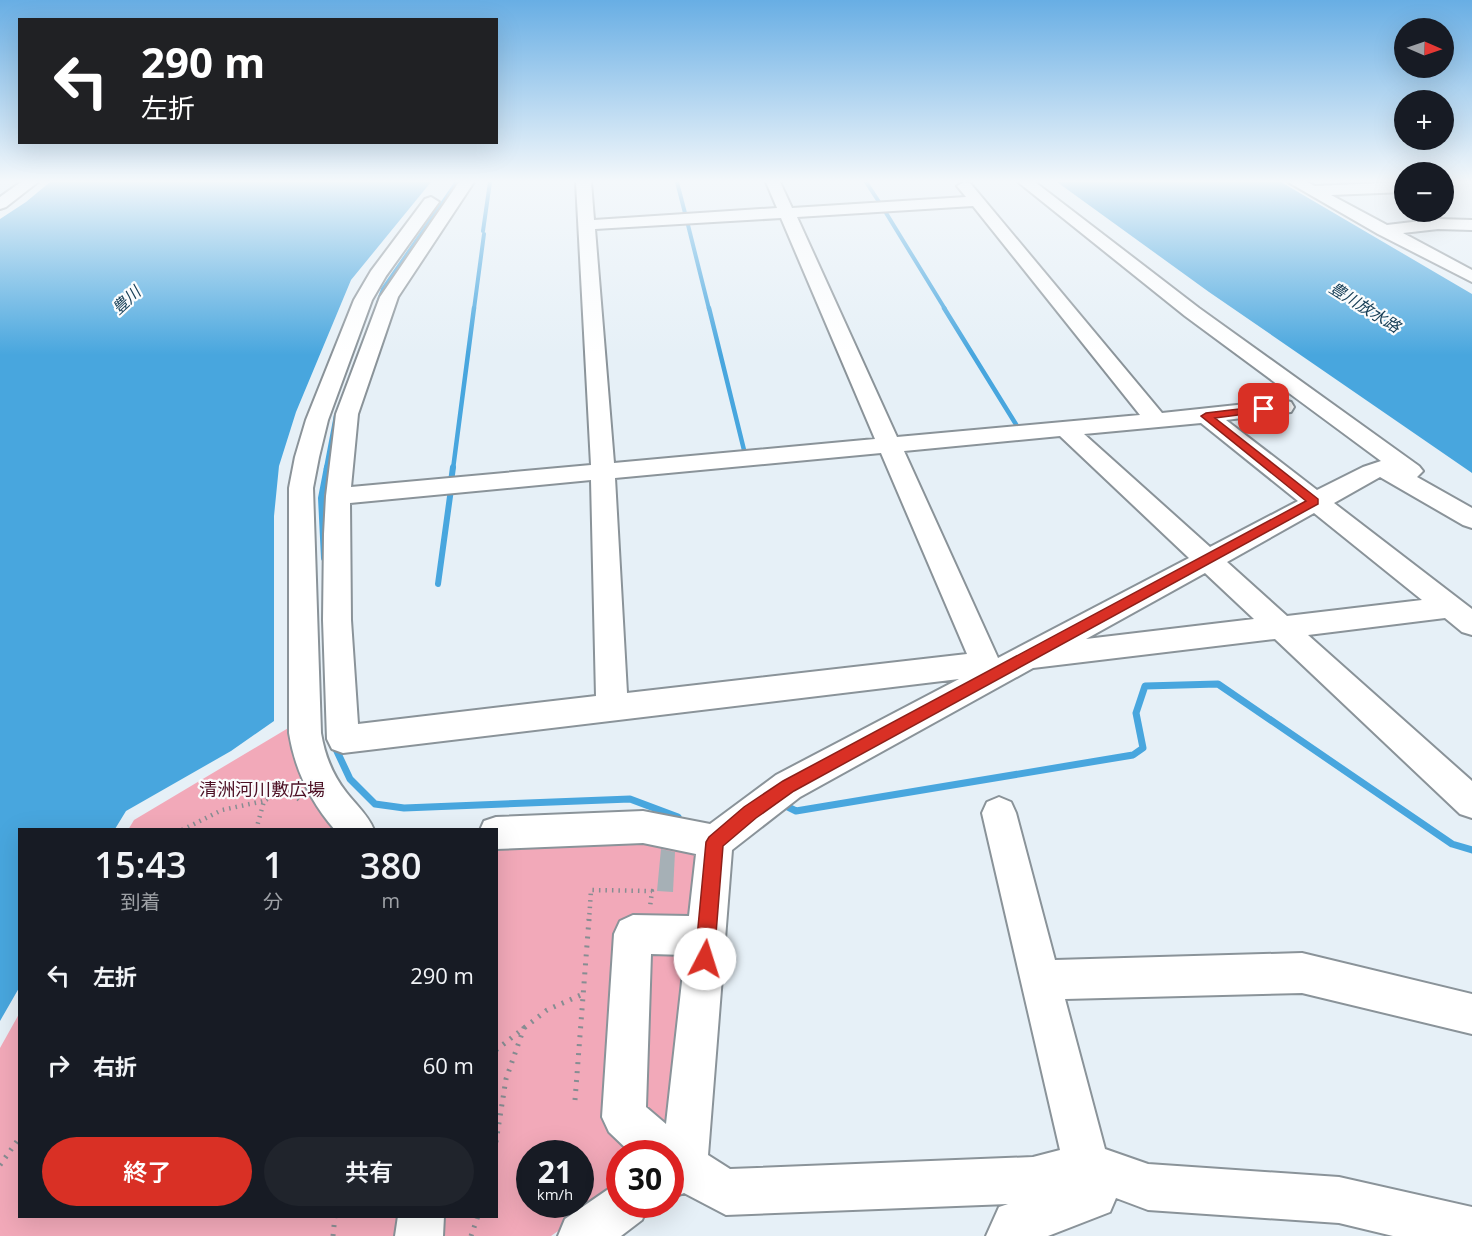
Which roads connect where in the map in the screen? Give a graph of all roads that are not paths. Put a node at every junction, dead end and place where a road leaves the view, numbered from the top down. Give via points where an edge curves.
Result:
1 (404, 240) edge
2 (428, 240) edge
3 (587, 240) edge
4 (798, 240) edge
5 (1009, 240) edge
6 (1100, 240) edge
7 (1402, 240) edge
8 (1413, 240) edge
9 (1472, 269) edge
10 (1472, 277) edge
11 (1283, 406) dead end
12 (1206, 416) junction
13 (1156, 420) junction
14 (1064, 428) junction
15 (888, 444) junction
16 (603, 472) junction
17 (338, 496) junction
18 (1314, 501) junction
19 (1472, 514) edge
20 (1472, 519) edge
21 (1207, 559) junction
22 (1449, 607) junction
23 (1472, 624) edge
24 (1283, 628) junction
25 (1020, 659) junction
26 (988, 669) junction
27 (612, 707) junction
28 (1472, 803) edge
29 (999, 813) dead end
30 (355, 828) edge
31 (498, 833) edge
32 (715, 842) junction
33 (707, 936) junction
34 (1040, 980) junction
35 (1472, 1014) edge
36 (648, 1140) edge
37 (676, 1140) edge
38 (1086, 1165) junction
39 (684, 1169) edge
40 (421, 1218) edge
41 (607, 1218) edge
42 (1472, 1231) edge
43 (419, 1236) edge
44 (582, 1236) edge
45 (1010, 1236) edge

1 - 30 street via 363,300 317,420 302,488 306,747 316,777
2 - 17 street via 390,297 347,414
3 - 16 street
4 - 15 street
5 - 13 street
6 - 19 street via 1192,312
7 - 10 street
8 - 9 street
11 - 12 street
12 - 13 street
12 - 18 street
13 - 14 street
14 - 15 street
14 - 21 street
15 - 16 street
15 - 26 street
16 - 17 street
16 - 27 street
17 - 27 street via 337,620 343,739
18 - 20 street via 1382,468
18 - 21 street
18 - 22 street
21 - 24 street
21 - 25 street
22 - 23 street
22 - 24 street
24 - 25 street
24 - 28 street
25 - 26 street
26 - 27 street
26 - 32 street via 788,786
29 - 34 street
31 - 32 street via 643,827
32 - 33 street
33 - 36 street via 633,934 624,1117
33 - 37 street
34 - 35 street via 1302,973
34 - 38 street
38 - 39 street via 1033,1180 726,1192
38 - 42 street via 1148,1187 1339,1200
38 - 45 street via 1094,1196 1016,1224
40 - 43 street
41 - 44 street

